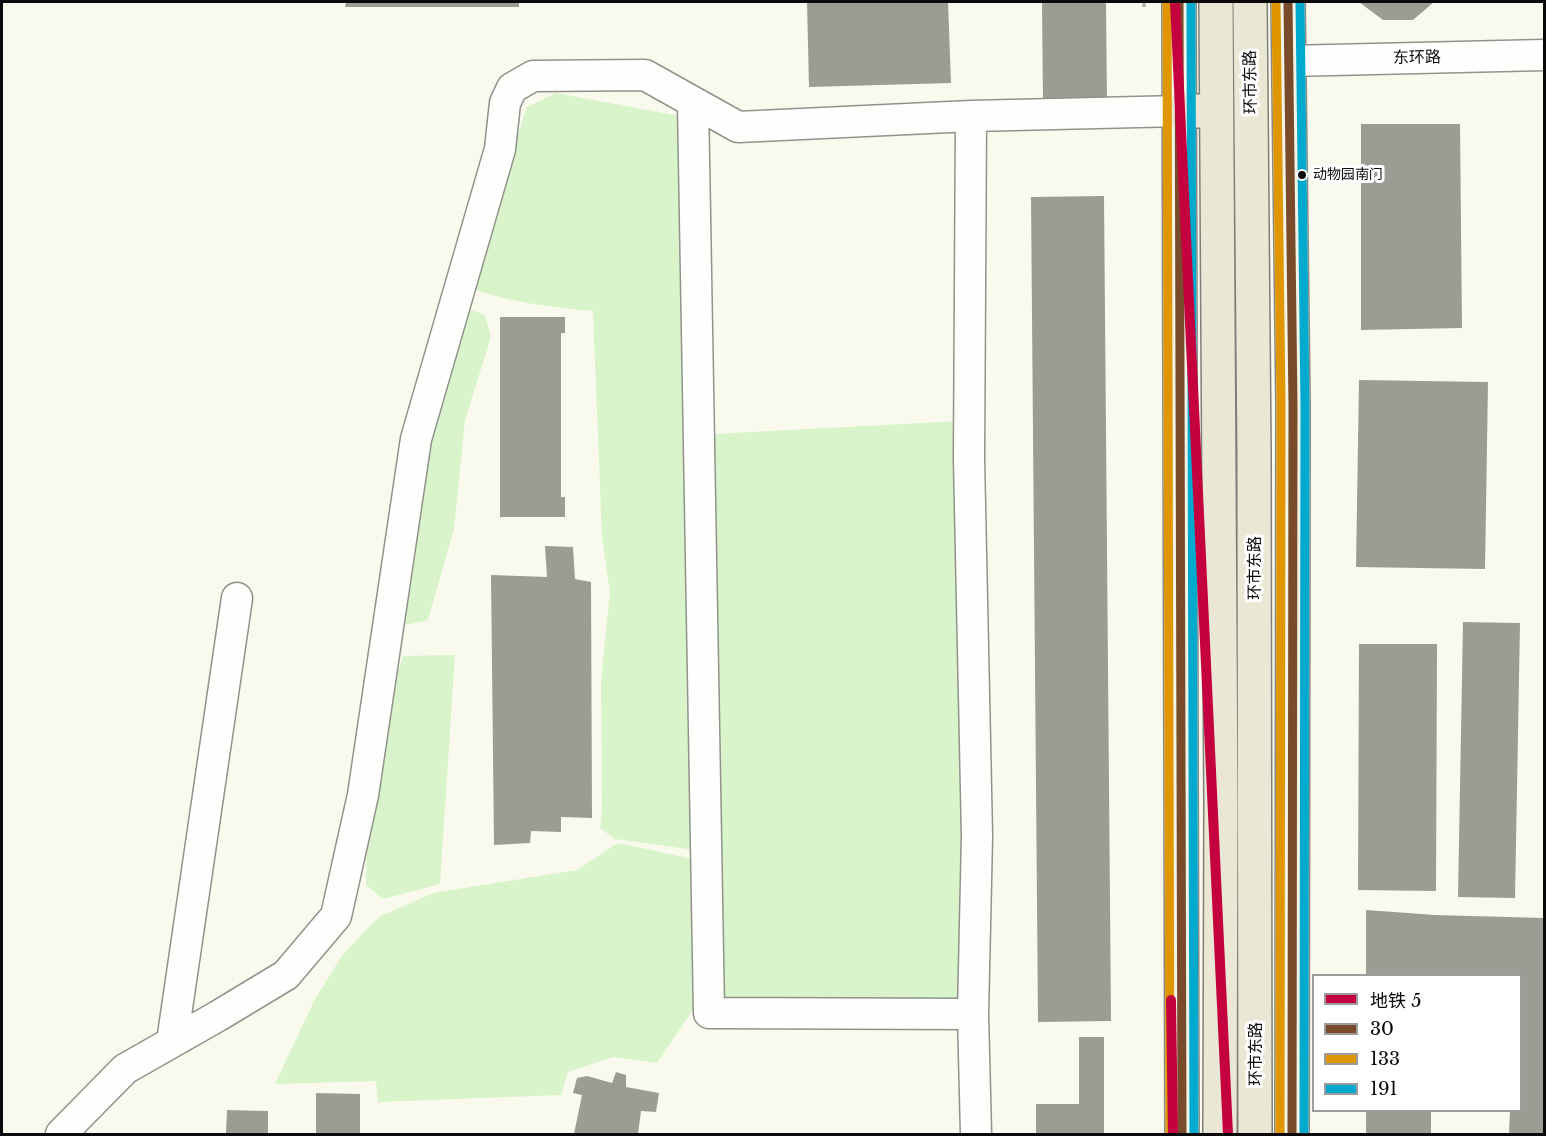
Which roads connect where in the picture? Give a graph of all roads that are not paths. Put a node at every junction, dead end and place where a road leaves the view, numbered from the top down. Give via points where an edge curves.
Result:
1 (1179, 2) edge
2 (1216, 2) edge
3 (1250, 2) edge
4 (1288, 2) edge
5 (1545, 56) edge
6 (1289, 61) junction
7 (693, 102) junction
8 (1180, 111) junction
9 (1216, 111) junction
10 (971, 116) junction
11 (237, 598) dead end
12 (973, 1014) junction
13 (172, 1042) junction
14 (61, 1134) edge
15 (976, 1134) edge
16 (1182, 1134) edge
17 (1221, 1134) edge
18 (1256, 1134) edge
19 (1292, 1134) edge

1 - 8 main road
2 - 9 highway
3 - 18 highway, 环市东路
4 - 6 main road
5 - 6 street, 东环路
6 - 19 main road via 1293,418
7 - 10 street via 738,127
7 - 12 street via 709,1013
7 - 13 street via 645,75 533,76 512,88 505,104 500,149 416,440 363,795 336,916 285,975
8 - 9 highway
8 - 10 street
8 - 16 main road
9 - 17 highway
10 - 12 street via 969,459 977,836
11 - 13 street
12 - 15 street
13 - 14 street via 125,1069

